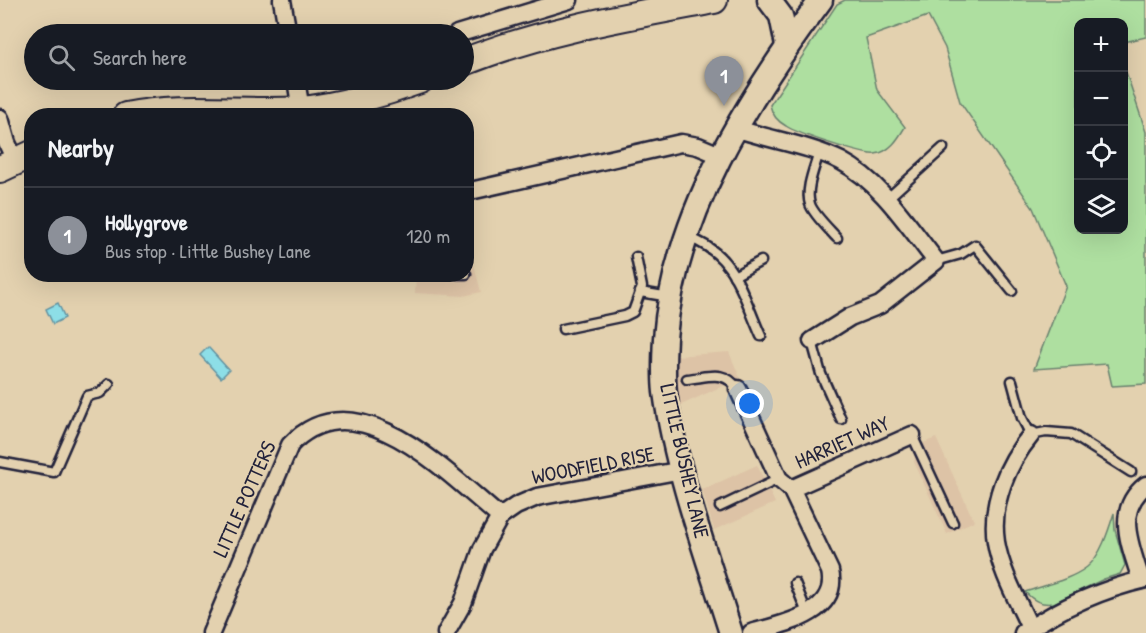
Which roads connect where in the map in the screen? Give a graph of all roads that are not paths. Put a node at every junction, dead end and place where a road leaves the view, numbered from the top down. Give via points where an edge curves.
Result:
1 (282, 0) edge
2 (569, 0) edge
3 (714, 0) edge
4 (769, 0) edge
5 (821, 0) edge
6 (619, 8) edge
7 (286, 24) edge
8 (474, 29) edge
9 (787, 45) junction
10 (474, 59) edge
11 (303, 90) edge
12 (390, 90) edge
13 (308, 108) edge
14 (321, 108) edge
15 (0, 118) edge
16 (735, 128) junction
17 (943, 148) dead end
18 (819, 152) junction
19 (722, 156) junction
20 (16, 162) edge
21 (474, 190) edge
22 (886, 200) junction
23 (687, 236) junction
24 (837, 238) dead end
25 (636, 257) dead end
26 (761, 261) dead end
27 (936, 261) junction
28 (734, 276) junction
29 (1012, 291) dead end
30 (640, 292) junction
31 (670, 297) junction
32 (563, 329) dead end
33 (761, 336) dead end
34 (812, 340) joint
35 (687, 379) dead end
36 (1012, 381) dead end
37 (109, 384) dead end
38 (738, 389) joint
39 (841, 419) dead end
40 (912, 435) joint
41 (1031, 435) junction
42 (0, 462) edge
43 (682, 470) junction
44 (1131, 472) dead end
45 (785, 484) junction
46 (1146, 485) edge
47 (720, 507) dead end
48 (500, 517) junction
49 (953, 523) dead end
50 (1143, 579) edge
51 (795, 583) dead end
52 (807, 613) junction
53 (1027, 631) edge
54 (211, 633) edge
55 (446, 633) edge
56 (731, 633) edge
57 (751, 633) edge

1 - 7 street
2 - 8 street
3 - 6 main road
4 - 9 street via 781,16
5 - 9 street, LITTLE BUSHEY LANE
6 - 10 main road
9 - 16 street, LITTLE BUSHEY LANE
11 - 13 street
12 - 14 main road
15 - 20 street
16 - 18 street
16 - 19 street, LITTLE BUSHEY LANE
17 - 22 lane
18 - 22 street via 864,176
18 - 24 lane via 811,181 810,206
19 - 21 street via 681,143
19 - 23 street, LITTLE BUSHEY LANE
22 - 27 street
23 - 28 lane via 716,251
23 - 31 street, LITTLE BUSHEY LANE
25 - 30 lane
26 - 28 lane
27 - 29 lane via 975,246
27 - 34 street via 880,305 850,317
28 - 33 lane
30 - 31 lane
30 - 32 lane via 633,312 625,316
31 - 43 street, LITTLE BUSHEY LANE via 665,391
34 - 39 lane via 821,374
35 - 38 lane via 722,375
36 - 41 lane
37 - 42 lane via 100,393 87,396 54,472
38 - 45 street, HARRIET WAY
40 - 45 street, HARRIET WAY
40 - 49 lane
41 - 44 lane via 1071,434
41 - 53 street via 1008,472 997,500 995,520 996,543
43 - 48 street, WOODFIELD RISE via 537,497
43 - 56 street, LITTLE BUSHEY LANE
45 - 47 lane
45 - 52 street, HARRIET WAY via 832,581 823,604
46 - 50 street via 1130,502 1126,527
48 - 54 street, LITTLE POTTERS via 431,460 379,428 352,420 323,423 290,445
48 - 55 street
50 - 53 street via 1063,610
51 - 52 lane
52 - 57 street, HARRIET WAY

